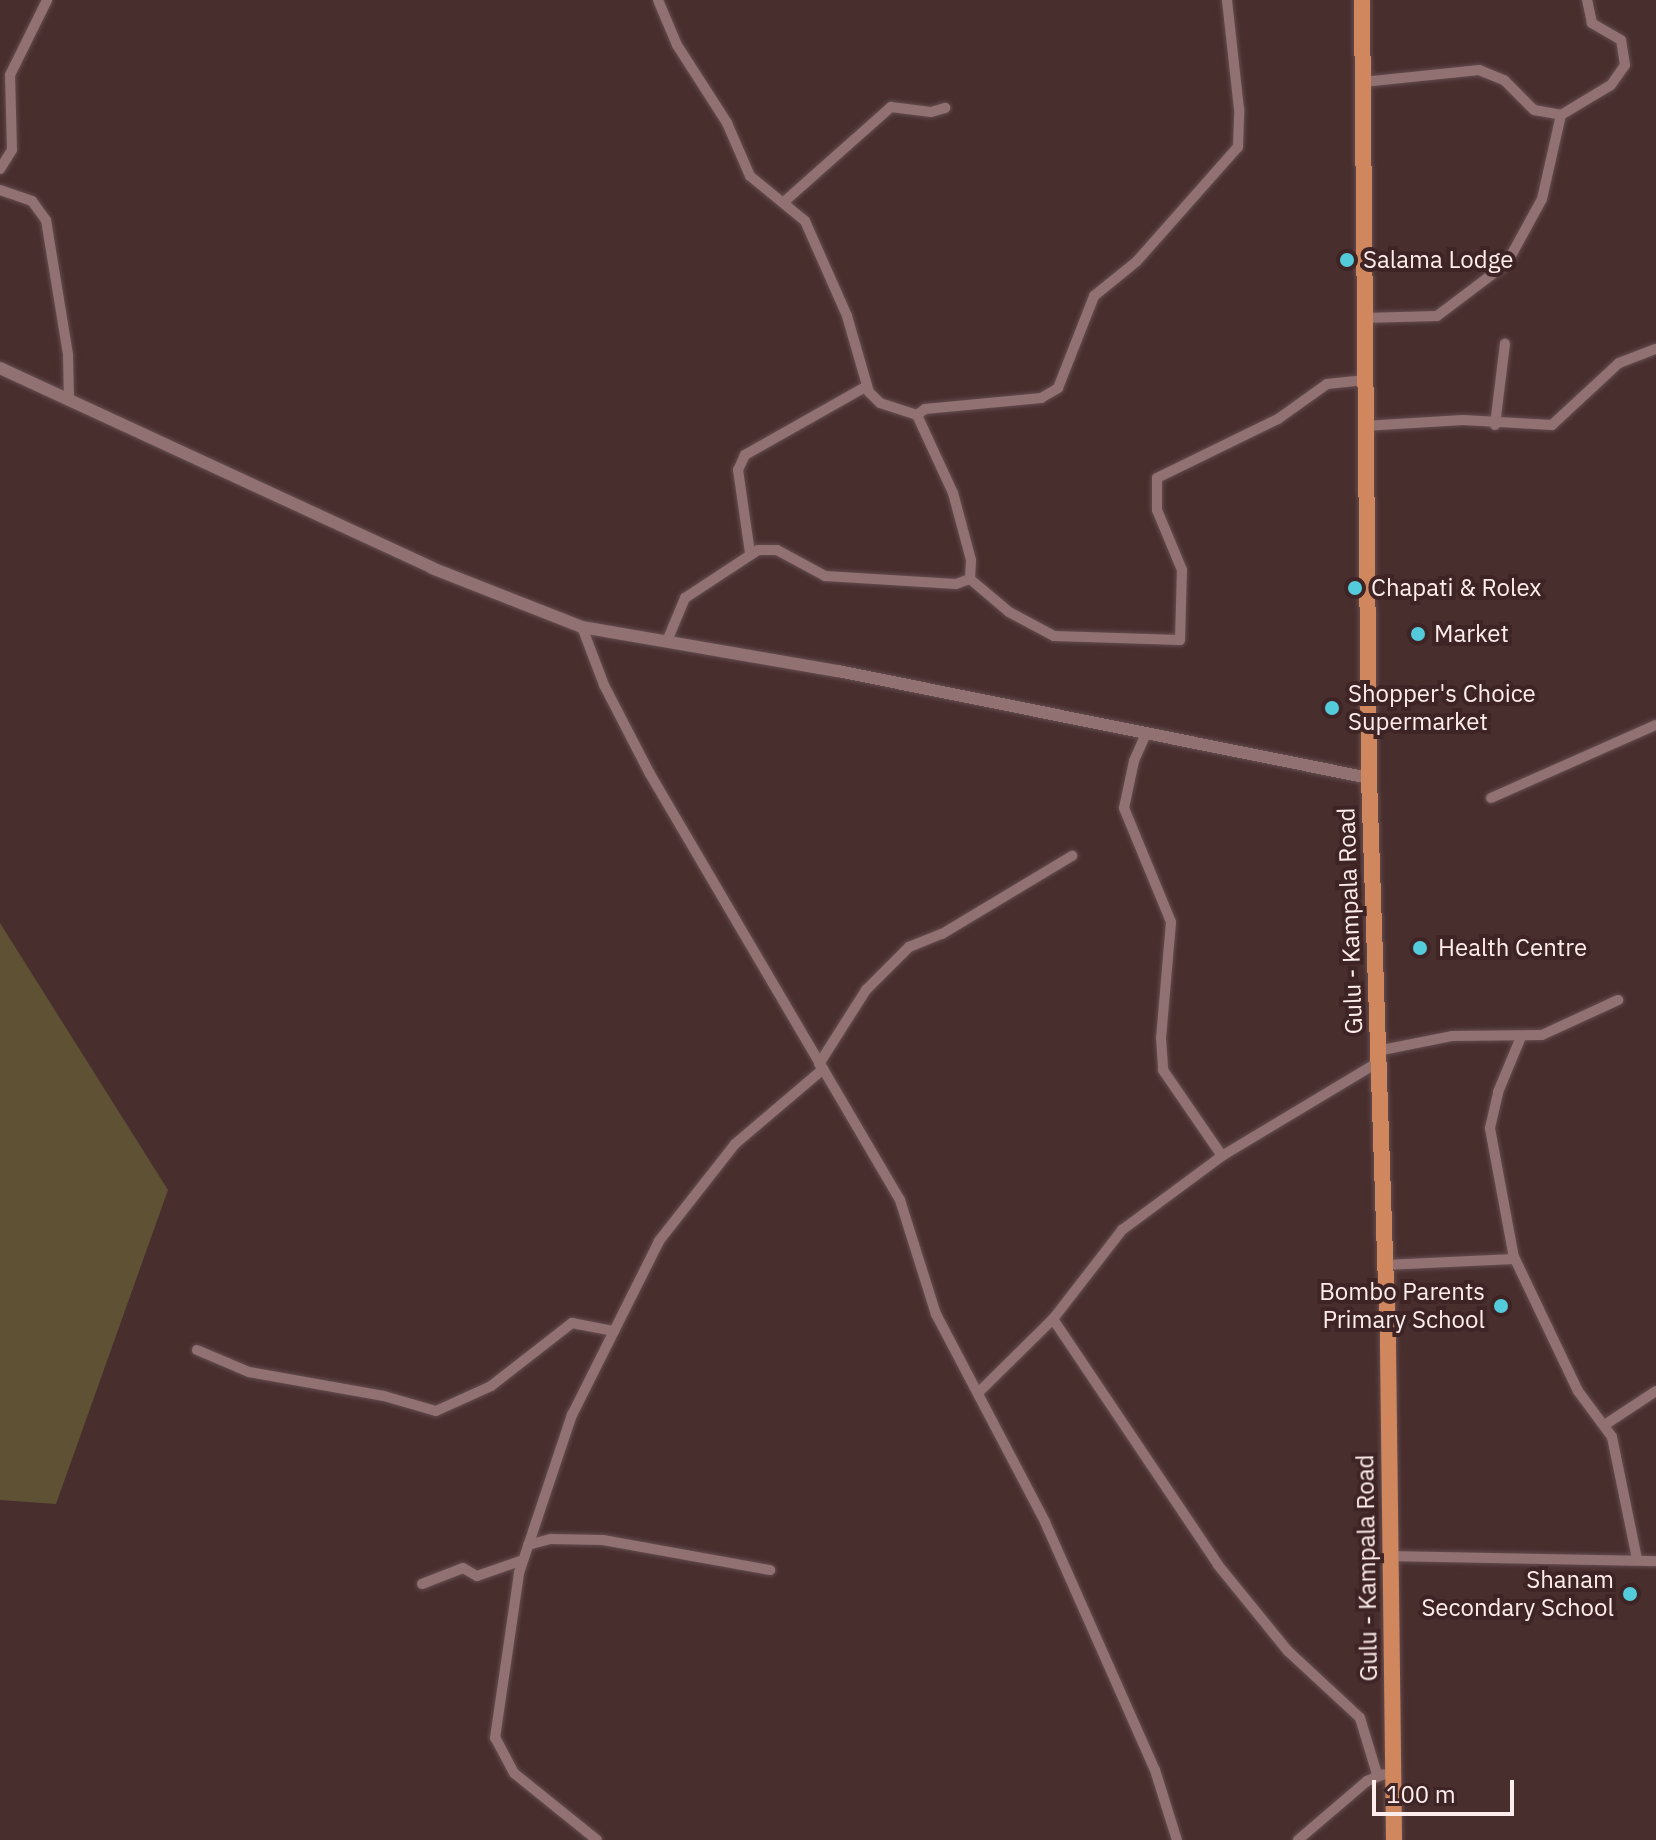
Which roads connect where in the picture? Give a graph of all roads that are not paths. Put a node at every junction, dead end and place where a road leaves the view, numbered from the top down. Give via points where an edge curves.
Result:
1 (47, 0) edge
2 (658, 0) edge
3 (1227, 0) edge
4 (1362, 0) edge
5 (1587, 0) edge
6 (1363, 82) junction
7 (945, 108) dead end
8 (1561, 115) junction
9 (0, 169) edge
10 (0, 190) edge
11 (785, 201) junction
12 (1364, 318) junction
13 (1505, 344) dead end
14 (1656, 349) edge
15 (0, 368) edge
16 (1363, 380) junction
17 (867, 386) junction
18 (69, 399) junction
19 (917, 415) junction
20 (1495, 425) junction
21 (1364, 426) junction
22 (750, 553) junction
23 (970, 579) junction
24 (582, 627) junction
25 (667, 641) junction
26 (1656, 725) edge
27 (1145, 736) junction
28 (1369, 778) junction
29 (1491, 798) dead end
30 (1072, 856) dead end
31 (1618, 1000) dead end
32 (1521, 1037) junction
33 (1377, 1057) junction
34 (821, 1067) junction
35 (1222, 1156) junction
36 (1514, 1258) junction
37 (1384, 1265) junction
38 (1053, 1319) junction
39 (614, 1331) junction
40 (197, 1350) dead end
41 (980, 1391) junction
42 (1656, 1391) edge
43 (1606, 1424) junction
44 (528, 1545) junction
45 (1392, 1556) junction
46 (1637, 1559) junction
47 (523, 1560) junction
48 (1656, 1561) edge
49 (770, 1570) dead end
50 (422, 1584) dead end
51 (1386, 1774) junction
52 (597, 1840) edge
53 (1177, 1840) edge
54 (1298, 1840) edge
55 (1394, 1840) edge

1 - 9 street via 13,65 8,95 12,150
2 - 11 street via 677,45 727,123 750,176
3 - 19 street via 1238,147 1137,261 1094,296 1058,388 1041,398 925,409
4 - 6 main road, Gulu - Kampala Road
5 - 8 street via 1592,23 1621,40 1625,65 1611,85
6 - 8 street via 1479,70 1504,80 1534,110
6 - 12 main road, Gulu - Kampala Road
7 - 11 street via 931,112 891,107
8 - 12 street via 1542,199 1507,263 1437,316
10 - 18 street via 32,201 46,220 68,355
11 - 17 street via 805,221 820,253 847,316
12 - 16 main road, Gulu - Kampala Road
13 - 20 street
14 - 20 street via 1619,363 1560,422
15 - 18 street
16 - 21 main road, Gulu - Kampala Road
16 - 23 street via 1327,384 1278,419 1157,478 1157,510 1182,570 1180,640 1054,636 1009,612
17 - 19 street via 880,403
17 - 22 street via 745,455 738,470
18 - 24 street via 432,568
19 - 23 street via 953,493 971,560
20 - 21 street via 1463,420
21 - 28 main road, Gulu - Kampala Road
22 - 23 street via 777,550 825,576 956,584
22 - 25 street via 685,598
24 - 25 street
24 - 34 street via 604,685 650,774
25 - 27 street
26 - 29 street
27 - 28 street
27 - 35 street via 1124,808 1171,922 1163,1070
28 - 33 main road, Gulu - Kampala Road
30 - 34 street via 950,930 909,947 866,990
31 - 32 street via 1569,1027
32 - 33 street via 1452,1036
32 - 36 street via 1498,1092 1490,1128
33 - 35 street
33 - 37 main road, Gulu - Kampala Road
34 - 39 street via 735,1144 681,1208
34 - 41 street via 900,1200 936,1314
35 - 38 street via 1122,1230
36 - 37 street
36 - 43 street via 1578,1391
37 - 45 main road, Gulu - Kampala Road
38 - 41 street
38 - 51 street via 1218,1565 1288,1651 1360,1718
39 - 40 street via 572,1323 491,1386 436,1411 384,1396 249,1372
39 - 44 street via 572,1415
41 - 53 street via 1082,1603 1155,1770
42 - 43 street
43 - 46 street via 1617,1450
44 - 47 street
44 - 49 street via 551,1539 603,1540
45 - 46 street
45 - 51 main road, Gulu - Kampala Road
46 - 48 street
47 - 50 street via 477,1576 463,1568
47 - 52 street via 494,1718 495,1738 514,1773
51 - 54 street
51 - 55 main road, Gulu - Kampala Road

